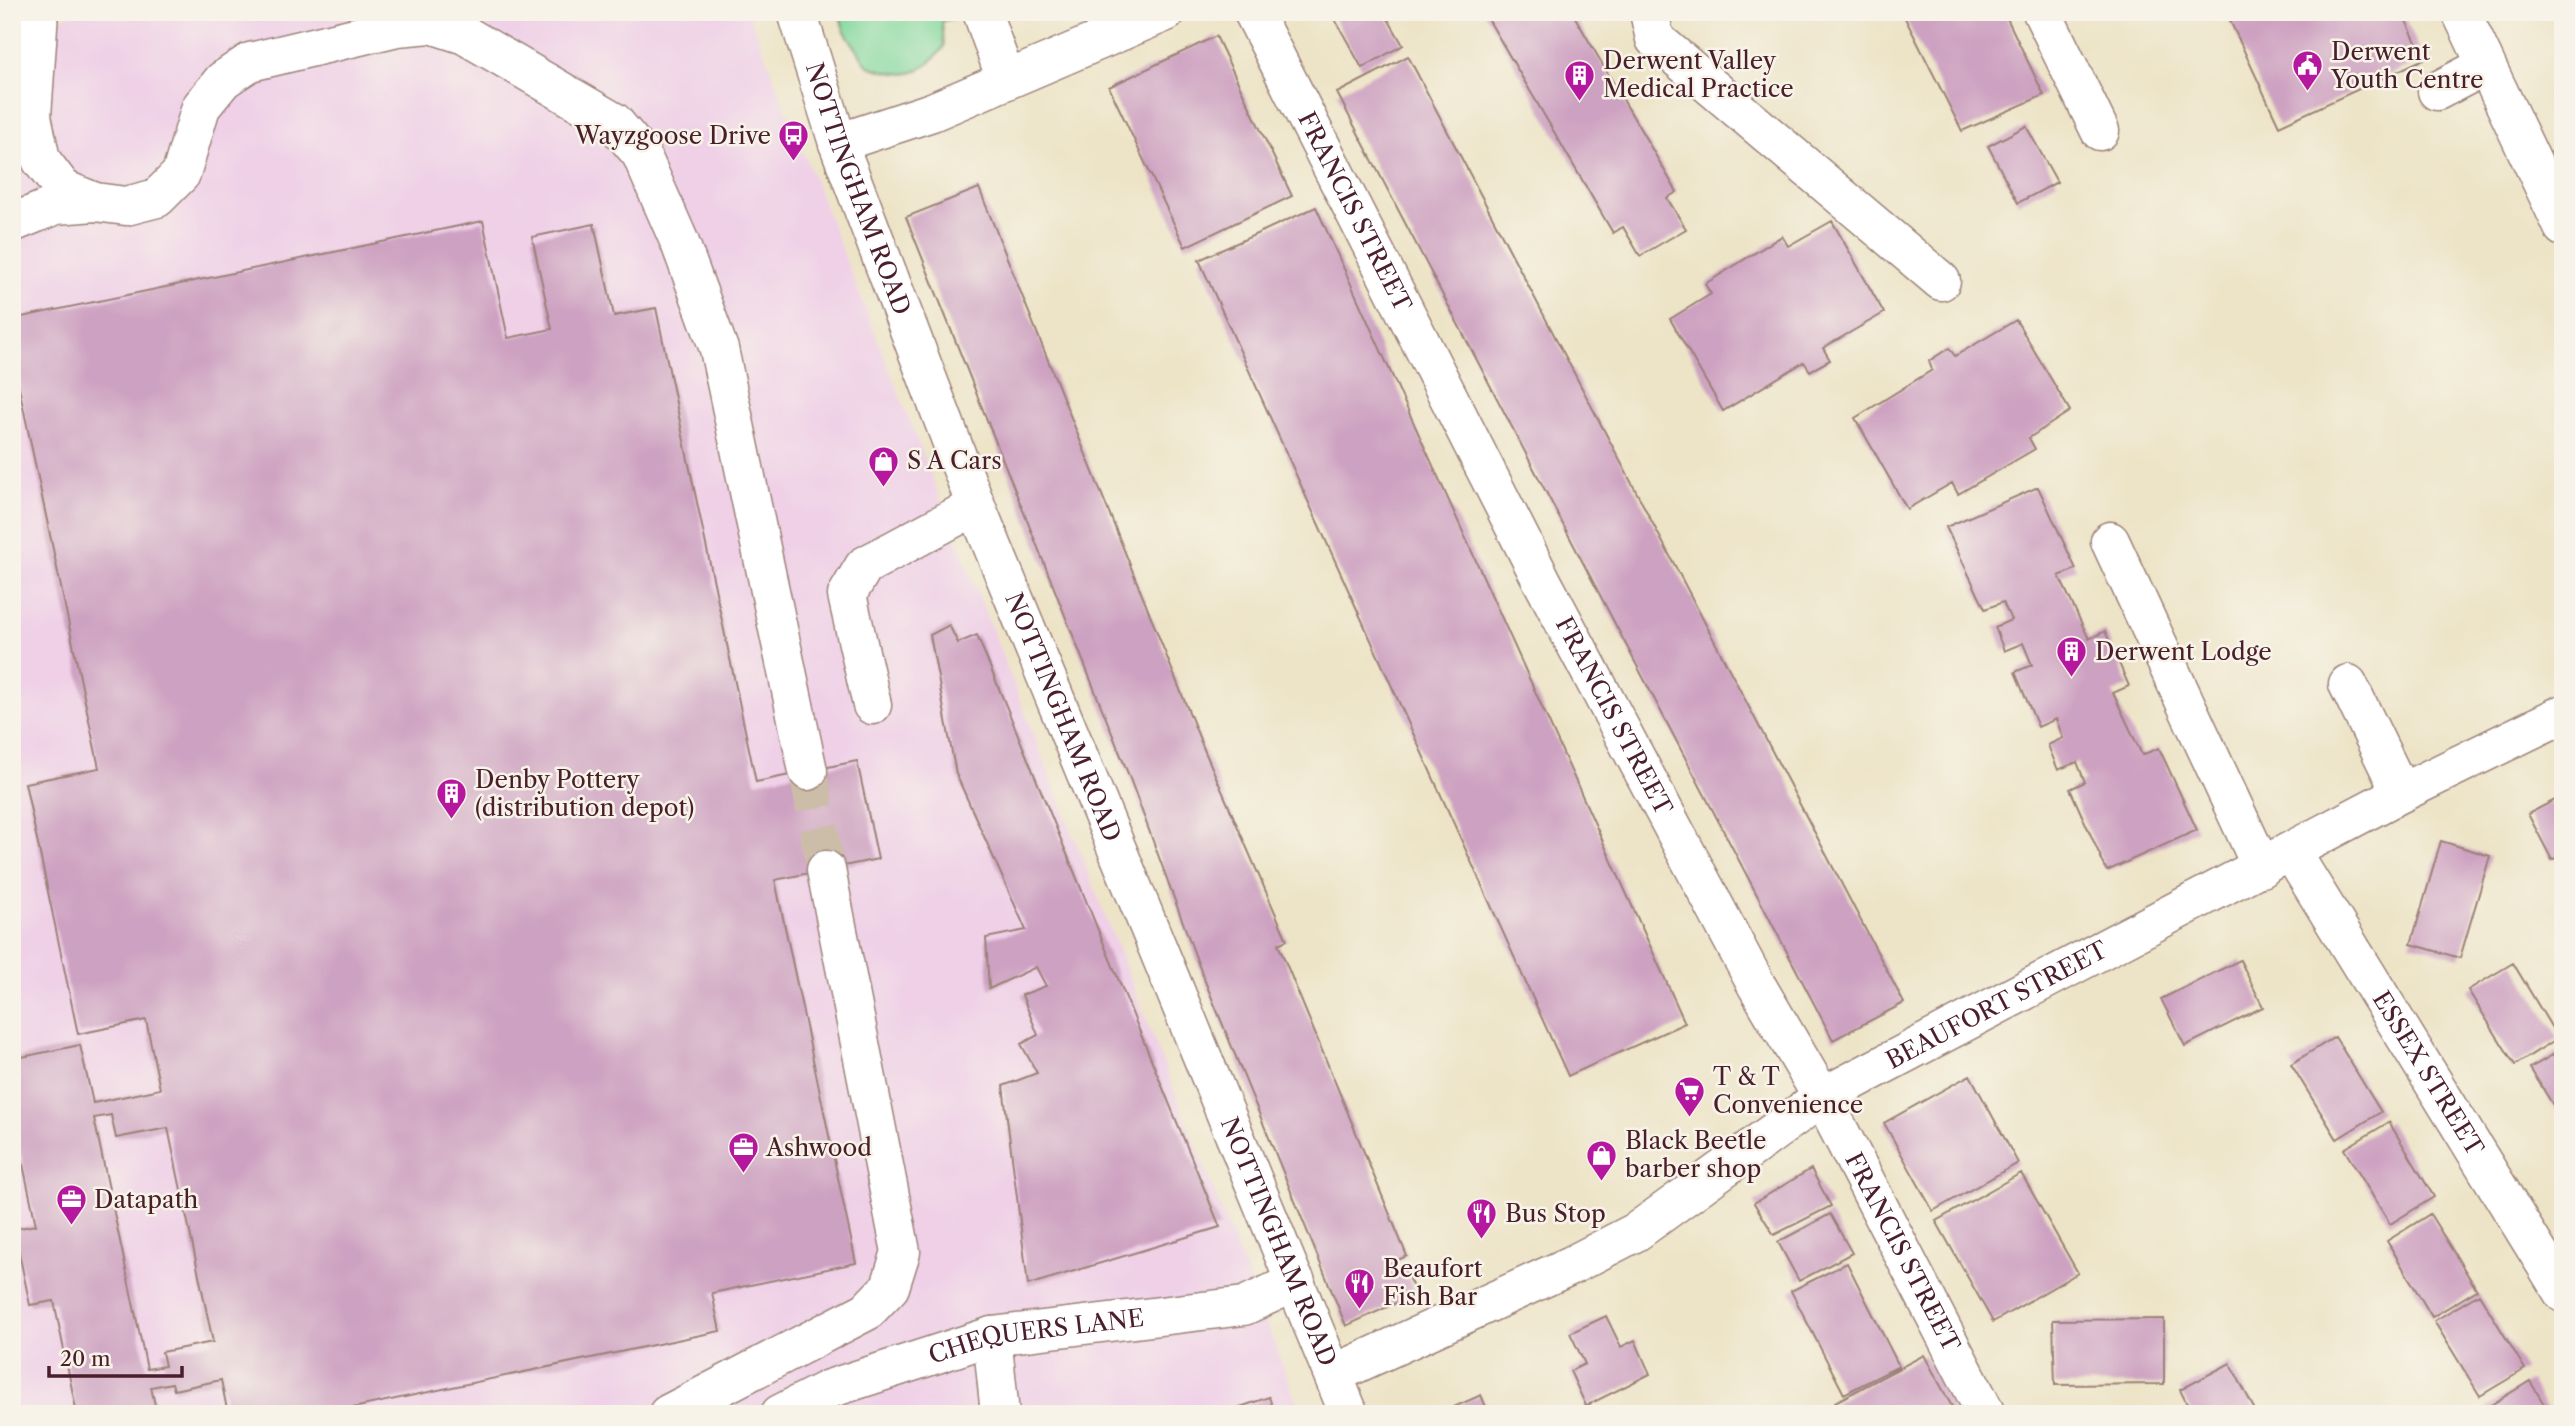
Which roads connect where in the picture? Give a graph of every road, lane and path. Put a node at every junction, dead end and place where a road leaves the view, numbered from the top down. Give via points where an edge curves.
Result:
1 (39, 12) edge
2 (797, 12) edge
3 (982, 12) edge
4 (1166, 12) edge
5 (1252, 12) edge
6 (1649, 12) edge
7 (2042, 12) edge
8 (2461, 12) edge
9 (2485, 66) junction
10 (1006, 80) junction
11 (2437, 91) dead end
12 (2100, 131) dead end
13 (838, 144) junction
14 (95, 202) junction
15 (12, 223) edge
16 (2563, 228) edge
17 (1941, 281) dead end
18 (976, 506) junction
19 (2110, 541) dead end
20 (2348, 684) dead end
21 (872, 705) dead end
22 (2563, 714) edge
23 (808, 771) tunnel mouth
24 (2401, 793) junction
25 (2277, 860) junction
26 (826, 870) tunnel mouth
27 (1822, 1097) junction
28 (1296, 1282) junction
29 (2563, 1293) edge
30 (992, 1336) junction
31 (1334, 1374) junction
32 (668, 1414) edge
33 (780, 1414) edge
34 (1000, 1414) edge
35 (1349, 1414) edge
36 (1986, 1414) edge

1 - 14 street via 32,116 41,160 63,189
2 - 13 street, NOTTINGHAM ROAD
3 - 10 street
4 - 10 street
5 - 27 street, FRANCIS STREET via 1542,581 1757,986
6 - 17 street via 1654,39
7 - 12 street
8 - 9 street
9 - 11 street
9 - 16 street
10 - 13 street via 932,112
13 - 18 street, NOTTINGHAM ROAD
14 - 15 street via 56,205
14 - 23 street via 126,206 157,198 181,174 201,107 223,80 250,61 397,27 431,24 465,35 614,122 640,154 680,243 719,349
18 - 21 street via 864,566 847,595
18 - 28 street, NOTTINGHAM ROAD
19 - 25 street, ESSEX STREET
20 - 24 street
22 - 24 street, BEAUFORT STREET
24 - 25 street, BEAUFORT STREET
25 - 27 street, BEAUFORT STREET
25 - 29 street, ESSEX STREET
26 - 32 street via 901,1252 890,1286 867,1311
27 - 31 street, BEAUFORT STREET via 1636,1232
27 - 36 street, FRANCIS STREET
28 - 30 street, CHEQUERS LANE via 1244,1306
28 - 31 street, NOTTINGHAM ROAD
30 - 33 street, CHEQUERS LANE via 829,1390
30 - 34 street
31 - 35 street, NOTTINGHAM ROAD

